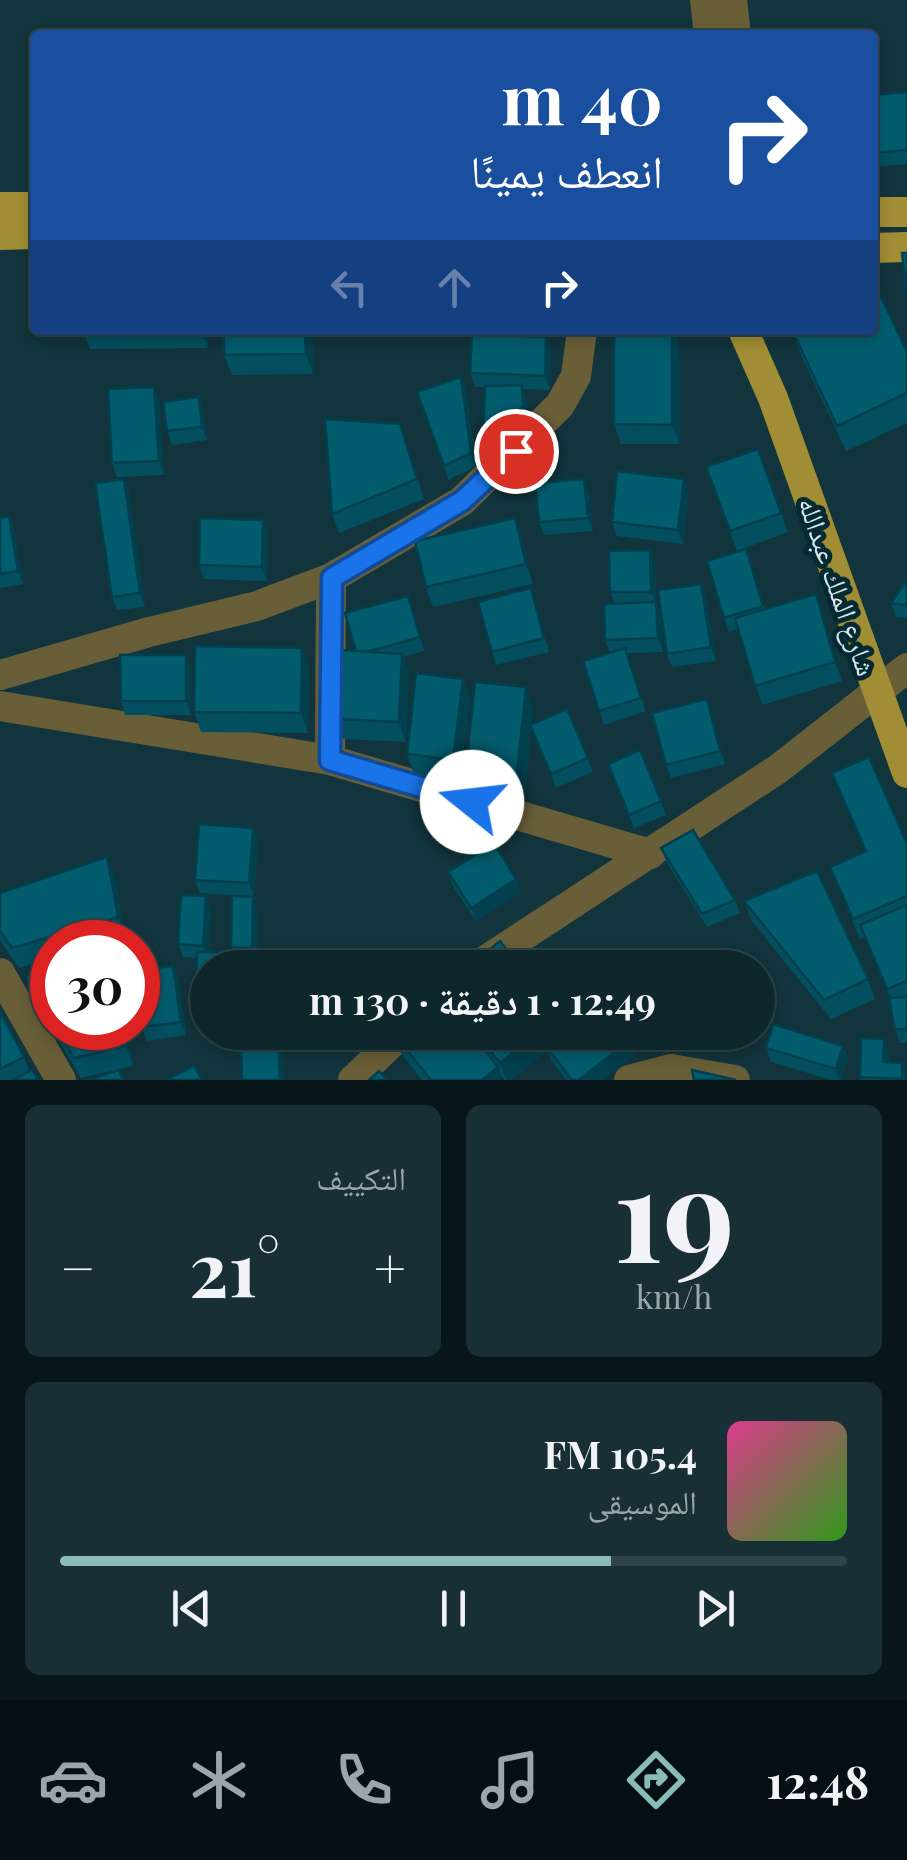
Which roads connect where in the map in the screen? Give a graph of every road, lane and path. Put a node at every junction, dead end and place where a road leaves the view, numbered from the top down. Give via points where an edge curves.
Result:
1 (706, 0) edge
2 (732, 0) edge
3 (709, 30) edge
4 (735, 30) edge
5 (0, 207) edge
6 (30, 207) edge
7 (878, 212) edge
8 (907, 212) edge
9 (30, 234) edge
10 (0, 235) edge
11 (907, 247) edge
12 (878, 248) edge
13 (581, 335) edge
14 (746, 335) edge
15 (767, 335) edge
16 (773, 398) junction
17 (332, 578) junction
18 (907, 668) edge
19 (0, 675) edge
20 (877, 694) junction
21 (0, 706) edge
22 (330, 760) junction
23 (907, 773) edge
24 (650, 854) junction
25 (502, 950) edge
26 (0, 974) edge
27 (390, 1050) edge
28 (374, 1073) edge
29 (60, 1080) edge
30 (629, 1080) edge
31 (735, 1080) edge

1 - 3 street
2 - 4 street
5 - 6 main road
7 - 8 main road
9 - 10 main road
11 - 12 main road
13 - 17 street via 576,376 560,405 516,451 462,501
14 - 16 main road, شارع الملك عبدالله
15 - 16 main road, شارع الملك عبدالله
16 - 20 main road, شارع الملك عبدالله
17 - 19 street via 257,606
17 - 22 street
18 - 20 street
20 - 23 main road, شارع الملك عبدالله
20 - 24 street
21 - 22 street
22 - 24 street
24 - 25 street
26 - 29 street
27 - 28 street
30 - 31 street via 670,1068

